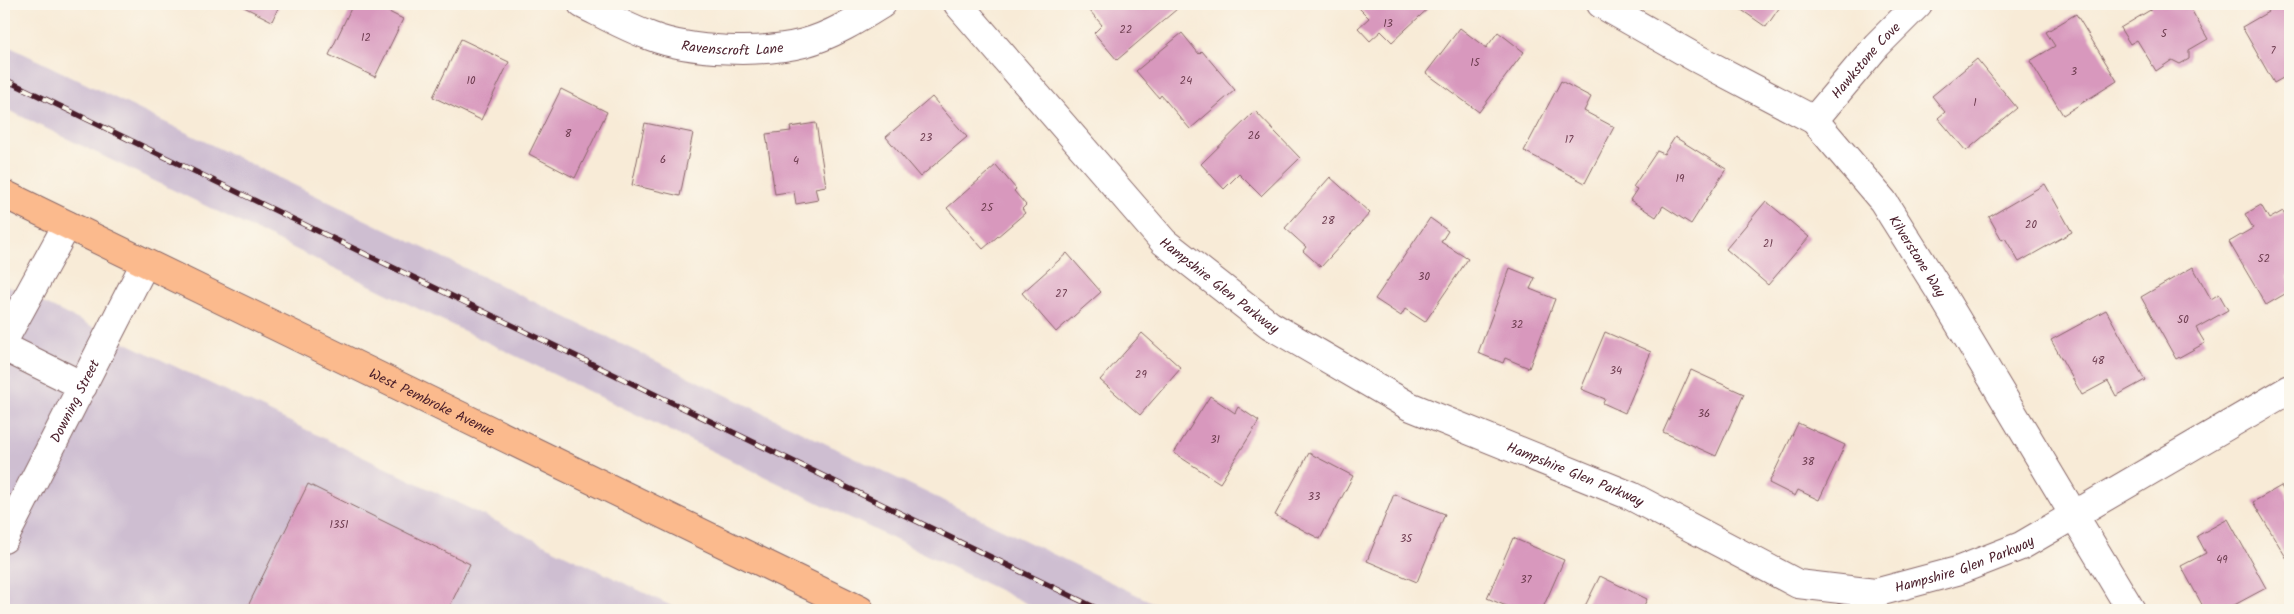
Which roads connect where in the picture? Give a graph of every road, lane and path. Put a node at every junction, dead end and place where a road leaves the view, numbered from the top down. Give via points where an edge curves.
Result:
1 (582, 4) edge
2 (882, 4) edge
3 (958, 4) edge
4 (1601, 4) edge
5 (1918, 4) edge
6 (1814, 120) junction
7 (4, 194) edge
8 (67, 225) junction
9 (145, 263) junction
10 (4, 340) edge
11 (4, 347) edge
12 (83, 386) junction
13 (2290, 389) edge
14 (2072, 515) junction
15 (5, 534) edge
16 (860, 610) edge
17 (2131, 610) edge

1 - 2 street, Ravenscroft Lane via 651,37 696,46 752,51 805,43 852,22
3 - 14 street, Hampshire Glen Parkway via 1164,242 1270,325 1409,406 1632,496 1798,584 1875,593 1957,571 2021,546
4 - 6 street, Kilverstone Way
5 - 6 street, Hawkstone Cove via 1877,45
6 - 14 street, Kilverstone Way via 1883,201
7 - 8 main road, West Pembroke Avenue
8 - 9 main road, West Pembroke Avenue
8 - 10 street
9 - 12 street, Downing Street
9 - 16 main road, West Pembroke Avenue
11 - 12 street
12 - 15 street, Downing Street
13 - 14 street, Hampshire Glen Parkway
14 - 17 street, Kilverstone Way

